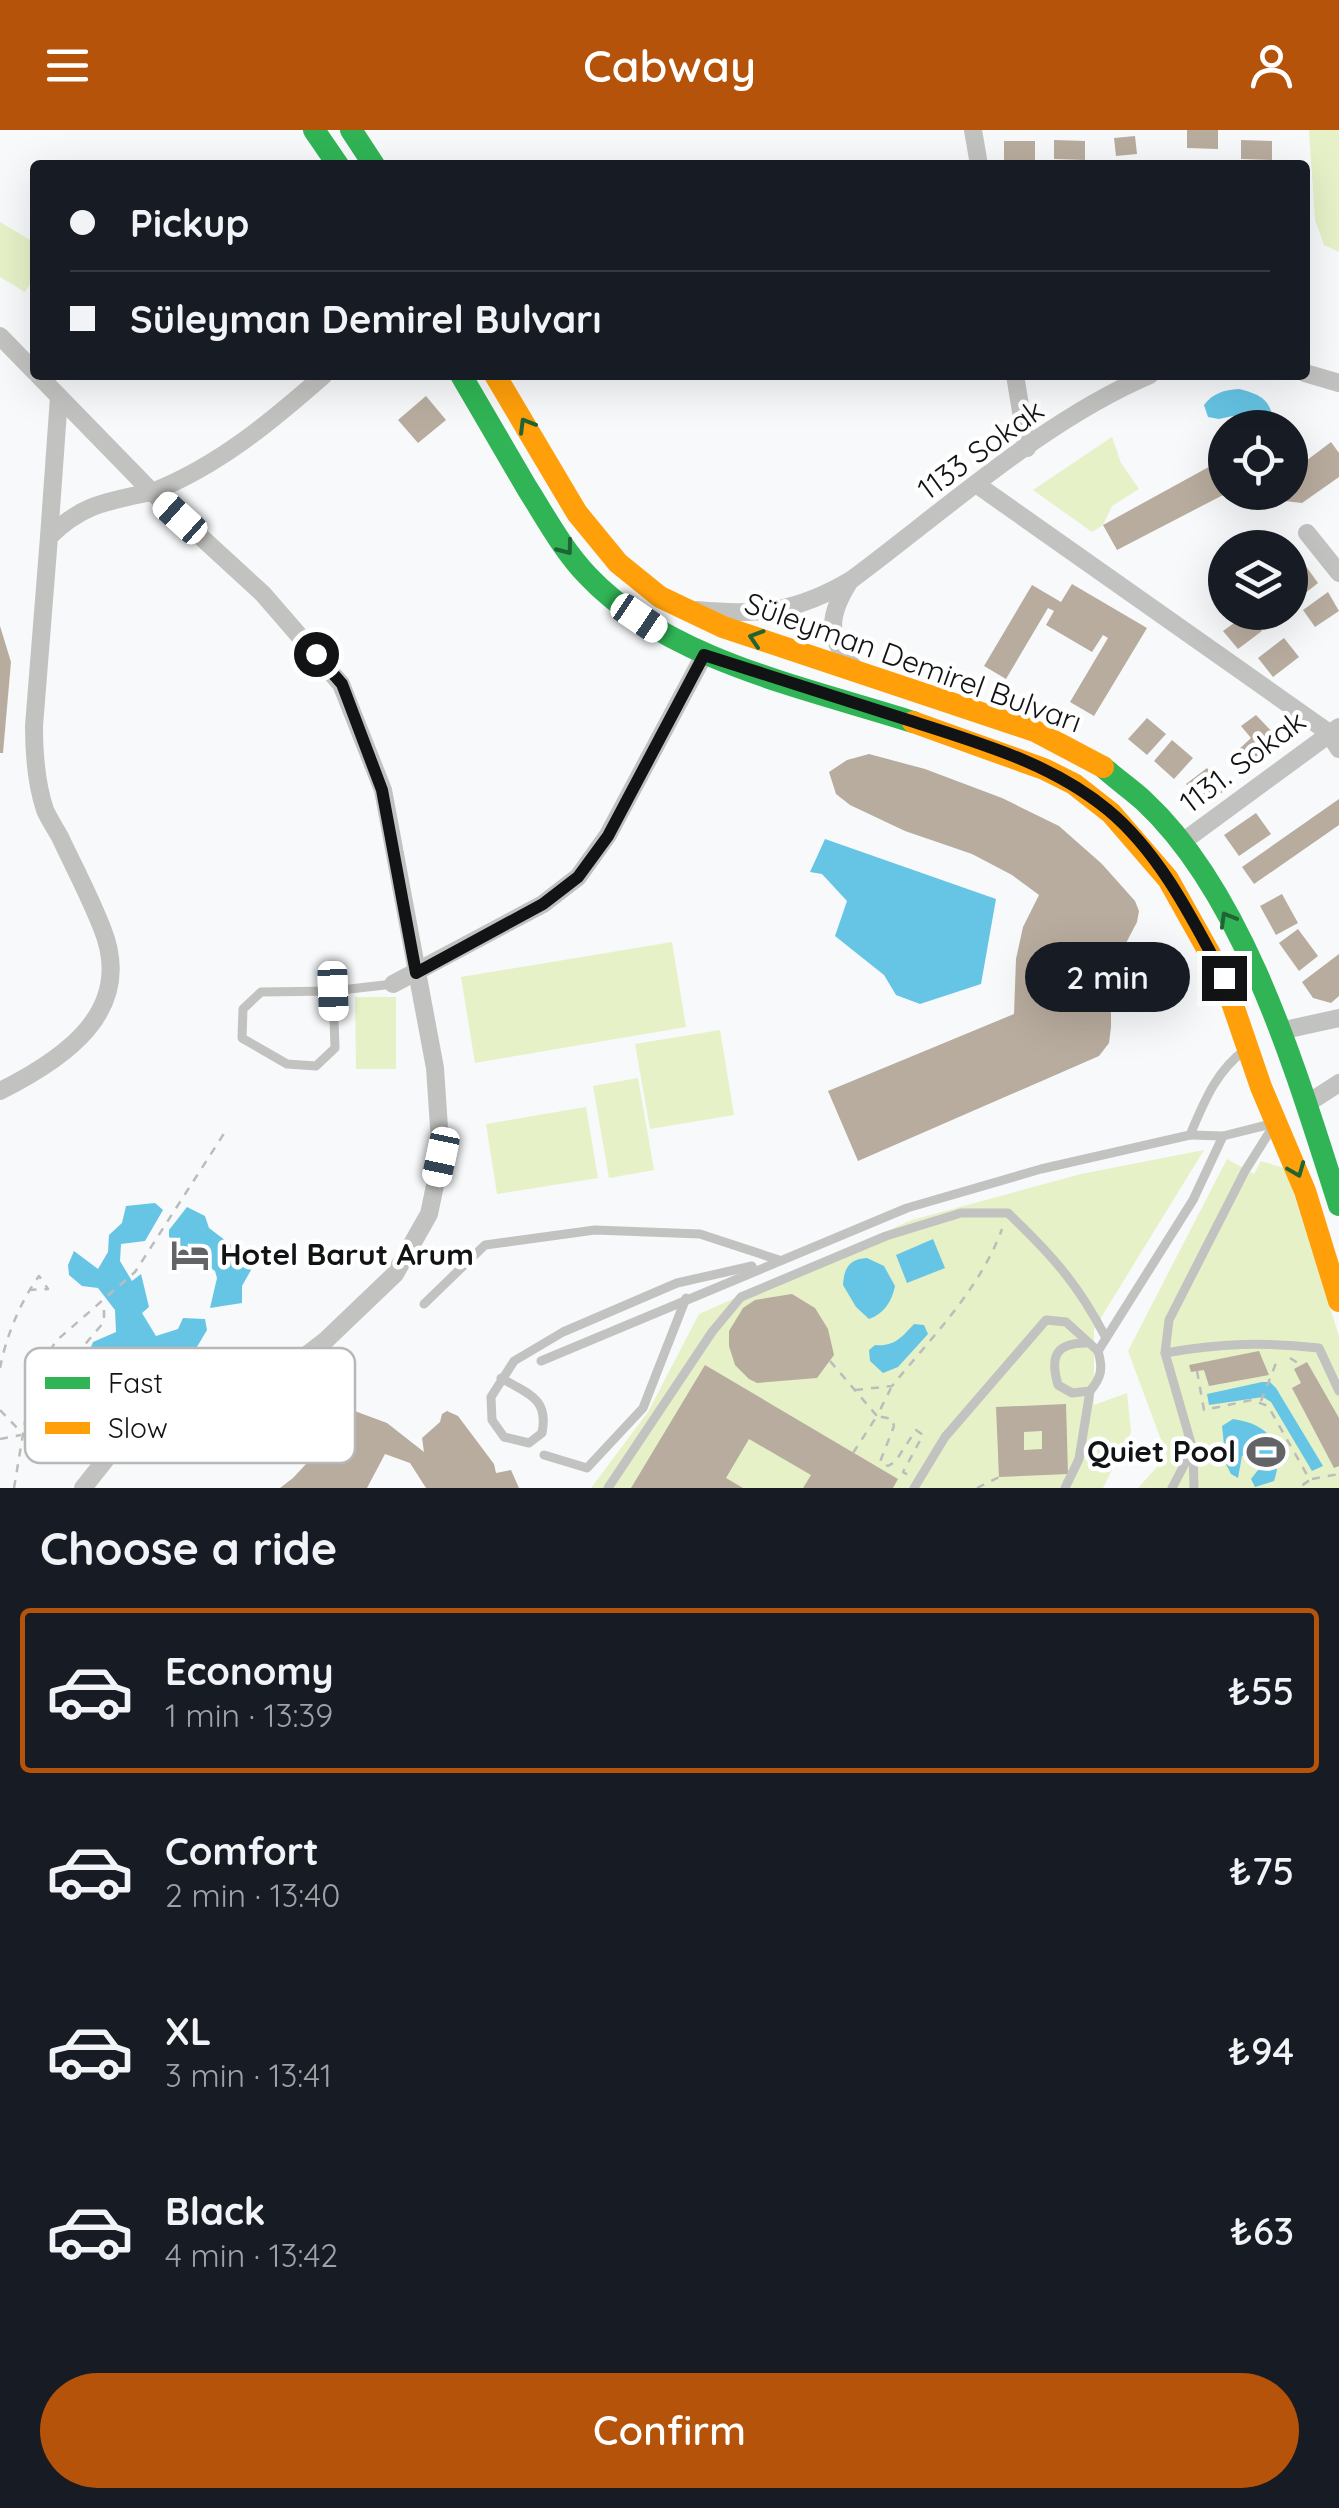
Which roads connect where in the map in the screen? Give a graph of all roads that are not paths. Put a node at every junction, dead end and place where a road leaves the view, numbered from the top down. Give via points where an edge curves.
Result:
1 (314, 130) edge
2 (351, 130) edge
3 (973, 130) edge
4 (335, 160) edge
5 (371, 160) edge
6 (978, 160) edge
7 (0, 336) edge
8 (30, 366) edge
9 (1310, 374) edge
10 (44, 380) edge
11 (318, 380) edge
12 (463, 380) edge
13 (499, 380) edge
14 (1015, 380) edge
15 (1138, 380) edge
16 (1339, 383) edge
17 (59, 396) junction
18 (1027, 448) junction
19 (976, 484) junction
20 (152, 492) junction
21 (1308, 534) edge
22 (49, 537) junction
23 (1339, 573) edge
24 (851, 580) junction
25 (678, 608) junction
26 (704, 655) junction
27 (858, 672) junction
28 (1333, 730) edge
29 (1339, 750) edge
30 (1181, 843) junction
31 (416, 973) junction
32 (393, 984) joint
33 (333, 991) junction
34 (1339, 1018) edge
35 (1280, 1031) junction
36 (1247, 1048) junction
37 (1339, 1083) edge
38 (0, 1090) edge
39 (1305, 1106) junction
40 (1275, 1123) junction
41 (1190, 1135) junction
42 (1223, 1136) junction
43 (1339, 1205) edge
44 (779, 1260) junction
45 (686, 1298) junction
46 (1339, 1302) edge
47 (424, 1304) dead end
48 (1106, 1338) junction
49 (1086, 1343) junction
50 (315, 1348) edge
51 (1098, 1351) junction
52 (1165, 1352) junction
53 (541, 1361) dead end
54 (501, 1378) junction
55 (1090, 1391) junction
56 (1339, 1391) edge
57 (1192, 1450) junction
58 (544, 1456) dead end
59 (103, 1463) edge
60 (916, 1485) edge
61 (83, 1488) edge
62 (608, 1488) edge
63 (1064, 1488) edge
64 (1172, 1488) edge
65 (1194, 1488) edge

1 - 4 main road
2 - 5 main road
3 - 6 street
7 - 8 street
9 - 16 street
10 - 17 street
11 - 20 street via 216,460
12 -> 26 main road, Süleyman Demirel Bulvarı via 588,577 633,614
25 -> 13 main road, Süleyman Demirel Bulvarı via 613,559
14 - 18 street
15 - 18 street, 1133 Sokak
17 - 20 street
17 - 22 street
18 - 19 street, 1133 Sokak
19 - 24 street, 1133 Sokak
19 - 28 street
20 - 22 street via 92,505
20 - 31 street via 264,594 342,684 382,790
21 - 23 street
22 - 38 street via 34,757 46,811 104,932 108,990 81,1040
24 - 25 street, 1133 Sokak via 776,611
24 - 27 street via 832,624 836,643
27 -> 25 main road, Süleyman Demirel Bulvarı
26 - 31 street via 608,836 578,877 543,904
26 - 36 main road, Süleyman Demirel Bulvarı via 968,740 1074,784 1111,812 1168,879 1224,978
27 - 30 main road, Süleyman Demirel Bulvarı via 1064,744 1136,794
28 - 29 street
28 - 30 street, 1131. Sokak
35 -> 30 main road, Süleyman Demirel Bulvarı via 1232,926
31 - 32 street
31 - 50 street via 435,1068 441,1157 429,1214 396,1274
32 - 33 lane
33 - 33 lane via 261,992 243,1009 242,1038 287,1064 316,1066 335,1048
34 - 35 street
35 - 36 main road
35 - 39 main road, Süleyman Demirel Bulvarı
36 - 40 main road, Süleyman Demirel Bulvarı
36 - 41 lane via 1227,1063
37 - 39 street
39 - 40 main road
39 - 43 main road, Süleyman Demirel Bulvarı
40 - 42 lane
40 -> 46 main road, Süleyman Demirel Bulvarı via 1306,1191
40 - 52 lane via 1170,1320
41 - 42 lane
41 - 44 lane via 907,1208
42 - 48 lane via 1193,1200
44 - 45 lane
44 - 47 lane via 700,1234 595,1230 485,1245
44 - 54 lane via 677,1283 563,1332 514,1361
45 - 53 lane
45 - 58 lane via 642,1408 587,1468
48 - 51 lane
48 - 62 lane via 1082,1292 1008,1213 961,1213 741,1296
49 - 51 lane
49 - 55 lane via 1058,1350 1053,1368 1058,1385 1072,1394
49 - 60 lane via 1066,1322 1046,1320 945,1437
51 - 55 lane via 1100,1380
52 - 56 lane via 1218,1343 1319,1348
52 - 57 lane
54 - 54 lane via 491,1397 492,1420 504,1437 529,1444 542,1434 546,1415 539,1401
55 - 63 lane via 1080,1459
57 - 64 lane
57 - 65 lane
59 - 61 street

